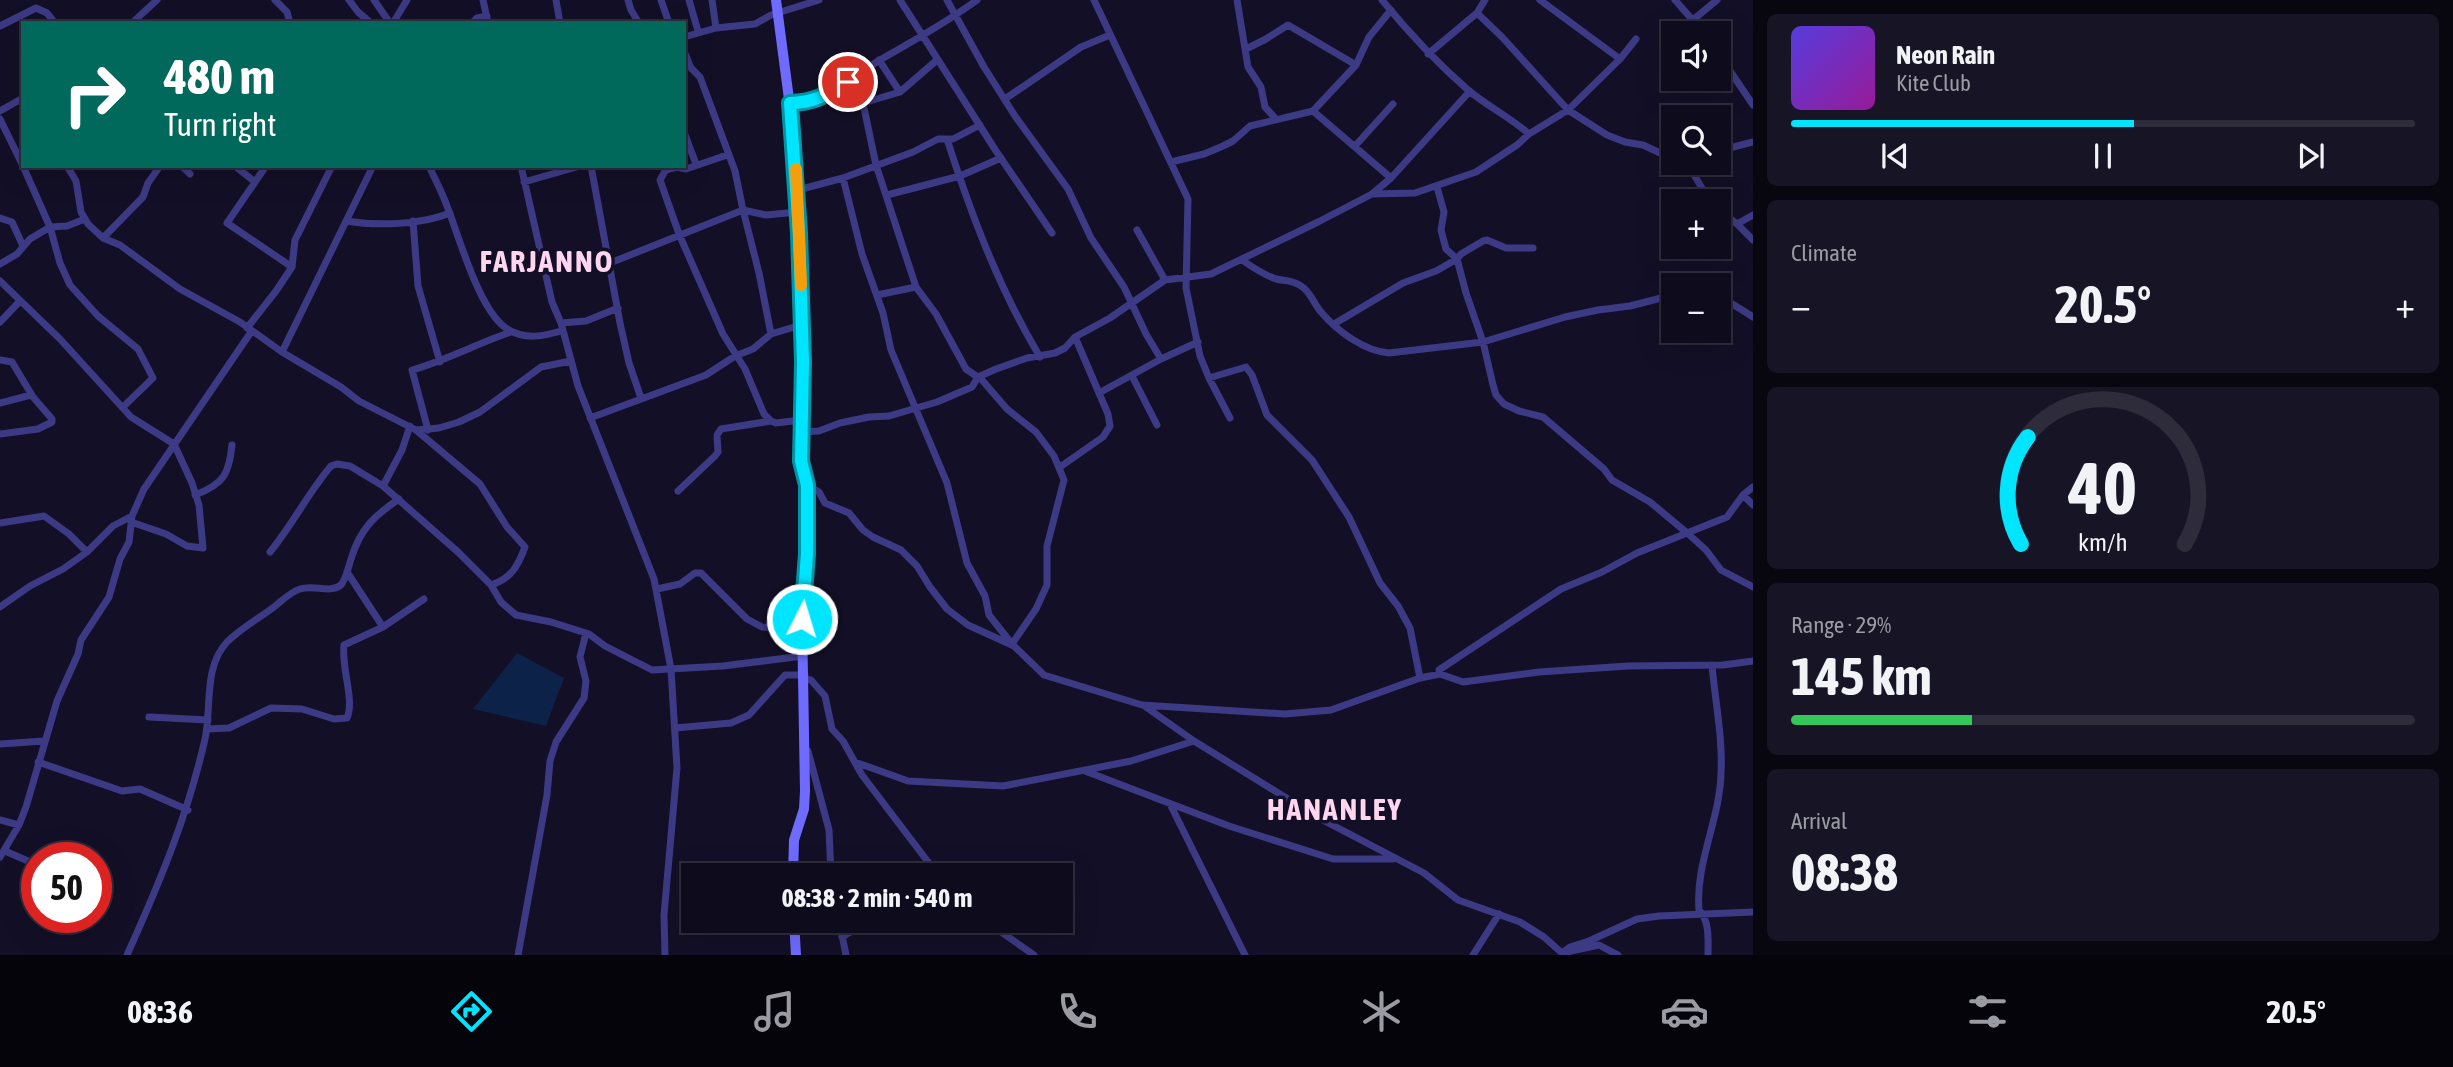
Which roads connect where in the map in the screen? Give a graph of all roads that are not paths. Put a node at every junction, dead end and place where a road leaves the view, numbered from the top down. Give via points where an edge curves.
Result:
1 (157, 0) edge
2 (275, 0) edge
3 (349, 0) edge
4 (374, 0) edge
5 (407, 0) edge
6 (483, 0) edge
7 (556, 0) edge
8 (628, 0) edge
9 (661, 0) edge
10 (690, 0) edge
11 (712, 0) edge
12 (776, 0) edge
13 (820, 0) edge
14 (900, 0) edge
15 (947, 0) edge
16 (977, 0) edge
17 (1094, 0) edge
18 (1237, 0) edge
19 (1485, 0) edge
20 (1540, 0) edge
21 (1675, 0) edge
22 (1717, 0) edge
23 (1389, 4) edge
24 (1477, 13) junction
25 (777, 14) junction
26 (955, 16) junction
27 (1694, 19) joint
28 (487, 20) edge
29 (53, 21) edge
30 (134, 21) edge
31 (289, 21) edge
32 (369, 21) edge
33 (390, 21) edge
34 (392, 21) edge
35 (560, 21) edge
36 (638, 21) edge
37 (668, 21) edge
38 (0, 26) edge
39 (716, 28) junction
40 (698, 32) junction
41 (1110, 35) junction
42 (686, 36) edge
43 (924, 36) junction
44 (1636, 38) dead end
45 (1246, 49) junction
46 (1428, 54) junction
47 (686, 56) edge
48 (1620, 59) junction
49 (879, 60) junction
50 (937, 60) junction
51 (1356, 65) junction
52 (1731, 72) edge
53 (848, 82) junction
54 (1470, 91) junction
55 (900, 92) junction
56 (21, 99) edge
57 (1004, 99) junction
58 (790, 103) junction
59 (863, 103) junction
60 (1393, 104) dead end
61 (1753, 105) edge
62 (1313, 110) junction
63 (1568, 110) junction
64 (0, 111) edge
65 (0, 118) edge
66 (1275, 118) junction
67 (980, 125) junction
68 (1529, 134) junction
69 (686, 137) edge
70 (947, 139) junction
71 (1753, 142) edge
72 (1355, 146) junction
73 (1731, 148) edge
74 (1661, 153) edge
75 (727, 155) junction
76 (1001, 158) junction
77 (21, 162) edge
78 (1171, 162) junction
79 (696, 164) junction
80 (876, 165) junction
81 (24, 168) edge
82 (69, 168) edge
83 (159, 168) edge
84 (183, 168) edge
85 (238, 168) edge
86 (265, 168) edge
87 (331, 168) edge
88 (372, 168) edge
89 (430, 168) edge
90 (521, 168) edge
91 (573, 168) edge
92 (591, 168) edge
93 (673, 168) edge
94 (682, 168) edge
95 (190, 174) dead end
96 (960, 176) junction
97 (843, 178) junction
98 (1391, 178) junction
99 (256, 182) junction
100 (524, 182) junction
101 (1437, 187) junction
102 (798, 190) junction
103 (1371, 194) junction
104 (887, 195) junction
105 (743, 210) junction
106 (799, 212) junction
107 (450, 213) junction
108 (1753, 215) edge
109 (0, 218) edge
110 (85, 219) junction
111 (1731, 219) edge
112 (346, 221) junction
113 (414, 221) junction
114 (1737, 224) junction
115 (50, 227) junction
116 (1137, 230) dead end
117 (1052, 233) dead end
118 (680, 234) junction
119 (103, 238) junction
120 (1753, 240) edge
121 (23, 246) junction
122 (1533, 248) dead end
123 (1242, 260) junction
124 (1458, 260) junction
125 (610, 263) junction
126 (0, 264) edge
127 (292, 267) junction
128 (1185, 278) junction
129 (1165, 280) junction
130 (0, 281) edge
131 (916, 287) junction
132 (877, 295) junction
133 (1661, 298) edge
134 (20, 301) junction
135 (1132, 302) junction
136 (1731, 303) edge
137 (618, 308) junction
138 (1753, 317) edge
139 (0, 323) edge
140 (801, 324) junction
141 (1335, 324) junction
142 (561, 327) junction
143 (249, 330) junction
144 (511, 332) junction
145 (771, 334) junction
146 (1075, 337) junction
147 (1198, 342) junction
148 (1483, 342) junction
149 (282, 352) junction
150 (735, 355) junction
151 (1040, 357) junction
152 (1161, 359) junction
153 (0, 360) edge
154 (571, 361) junction
155 (440, 362) junction
156 (1132, 376) junction
157 (978, 377) junction
158 (1209, 378) junction
159 (1099, 393) junction
160 (31, 394) junction
161 (641, 398) junction
162 (0, 404) edge
163 (123, 407) junction
164 (914, 409) junction
165 (590, 418) junction
166 (1230, 418) dead end
167 (771, 421) junction
168 (1157, 425) dead end
169 (801, 426) junction
170 (413, 428) junction
171 (428, 430) junction
172 (0, 434) edge
173 (174, 444) junction
174 (232, 445) dead end
175 (1060, 467) junction
176 (807, 485) junction
177 (383, 486) junction
178 (1753, 487) edge
179 (678, 491) dead end
180 (195, 495) junction
181 (1743, 495) junction
182 (399, 499) junction
183 (1753, 505) edge
184 (132, 519) junction
185 (0, 523) edge
186 (1686, 532) junction
187 (87, 552) junction
188 (270, 552) dead end
189 (347, 572) junction
190 (491, 585) junction
191 (1753, 586) edge
192 (657, 589) junction
193 (424, 599) dead end
194 (0, 607) edge
195 (383, 627) junction
196 (803, 631) junction
197 (586, 633) junction
198 (1014, 645) junction
199 (803, 656) junction
200 (1753, 661) edge
201 (1712, 665) junction
202 (671, 669) junction
203 (1440, 674) junction
204 (805, 677) junction
205 (1420, 678) junction
206 (1142, 705) junction
207 (149, 717) dead end
208 (208, 720) junction
209 (675, 728) junction
210 (207, 729) junction
211 (805, 740) junction
212 (44, 741) junction
213 (1194, 741) junction
214 (0, 744) edge
215 (38, 762) junction
216 (855, 762) junction
217 (1084, 771) junction
218 (1169, 804) junction
219 (188, 810) junction
220 (0, 820) edge
221 (19, 824) junction
222 (2, 854) edge
223 (1398, 859) junction
224 (21, 860) edge
225 (793, 863) edge
226 (830, 863) edge
227 (929, 863) edge
228 (1753, 912) edge
229 (1499, 914) junction
230 (1704, 915) junction
231 (795, 933) edge
232 (841, 933) edge
233 (849, 933) edge
234 (1003, 933) edge
235 (842, 937) junction
236 (1563, 954) edge
237 (127, 955) edge
238 (518, 955) edge
239 (665, 955) edge
240 (796, 955) edge
241 (846, 955) edge
242 (1034, 955) edge
243 (1245, 955) edge
244 (1473, 955) edge
245 (1618, 955) edge
246 (1708, 955) edge

1 - 30 street
2 - 31 street
3 - 32 street
4 - 33 street
5 - 34 street
6 - 28 street
7 - 35 street
8 - 36 street
9 - 37 street
10 - 40 street
11 - 39 street
12 - 25 main road
13 - 25 street
14 - 43 street
15 - 26 street
16 - 26 street
17 - 41 street
18 - 45 street
19 - 24 street
20 - 48 street
21 - 27 street
22 - 27 street
23 - 46 street
23 - 51 street
24 - 46 street
24 - 63 street
25 - 39 street via 755,24
25 - 58 main road
26 - 43 street
26 - 57 street
29 - 38 street via 36,8
39 - 40 street
40 - 42 street
41 - 57 street via 1081,47
41 - 78 street
43 - 49 street
43 - 50 street
44 - 48 street
45 - 51 street via 1288,25
45 - 66 street via 1248,67 1261,87 1265,107
46 - 54 street
47 - 75 street via 701,77
48 - 63 street
49 - 53 street
49 - 55 street
50 - 55 street
50 - 67 street
51 - 62 street
52 - 61 street
53 - 58 street via 822,98
53 - 59 street
54 - 68 street
54 - 98 street
55 - 59 street
56 - 64 street
57 - 135 street via 1068,189 1091,238
58 - 102 main road
59 - 80 street
60 - 72 street
62 - 66 street
62 - 72 street
63 - 68 street
63 - 74 street via 1607,135
65 - 77 street
66 - 78 street via 1250,126 1233,141 1205,154
67 - 70 street
67 - 76 street
68 - 101 street via 1476,172
69 - 79 street
70 - 80 street
70 - 96 street
71 - 73 street
72 - 98 street
75 - 79 street
75 - 105 street
76 - 96 street
76 - 117 street
78 - 128 street via 1188,199
79 - 94 street
80 - 97 street
80 - 104 street
81 - 115 street
82 - 110 street
83 - 119 street via 143,197
84 - 95 street
85 - 99 street
86 - 99 street
87 - 127 street via 295,240
88 - 112 street
89 - 107 street
90 - 100 street
91 - 100 street
92 - 125 street
93 - 118 street via 660,180
96 - 104 street
96 - 151 street via 991,261
97 - 102 street
97 - 132 street
98 - 103 street
99 - 127 street via 227,223
100 - 142 street
101 - 103 street via 1415,193
101 - 124 street via 1446,249
102 - 106 main road
103 - 123 street
104 - 131 street
105 - 106 street via 766,215
105 - 118 street
105 - 145 street
106 - 140 main road
107 - 113 street
107 - 144 street via 477,284 491,310
108 - 114 street
109 - 121 street via 12,222
110 - 115 street
110 - 119 street
111 - 114 street
112 - 113 street via 369,225
112 - 149 street
113 - 155 street via 418,286
114 - 120 street
115 - 121 street
115 - 163 street via 70,285 138,349 153,378
116 - 129 street
118 - 125 street
118 - 150 street
119 - 143 street
121 - 126 street
122 - 124 street via 1506,248 1488,240
123 - 128 street via 1204,276
123 - 141 street via 1276,279 1298,283
124 - 141 street via 1403,284
124 - 148 street
125 - 137 street
127 - 143 street
128 - 129 street
128 - 147 street
129 - 135 street
130 - 134 street
131 - 132 street
131 - 157 street via 962,364
132 - 164 street via 891,350
133 - 148 street via 1565,317
134 - 139 street
134 - 163 street
135 - 146 street
135 - 152 street
136 - 138 street
137 - 142 street
137 - 161 street
140 - 145 street
140 - 169 main road
141 - 148 street via 1374,352 1389,354
142 - 144 street via 540,337
142 - 154 street
143 - 149 street
143 - 173 street
144 - 155 street
145 - 150 street via 753,349
146 - 151 street via 1065,348
146 - 159 street
147 - 152 street
147 - 158 street
148 - 186 street via 1496,395 1504,404 1543,418 1612,480 1650,502
149 - 170 street via 359,401
150 - 161 street via 698,379
150 - 167 street
151 - 157 street
152 - 156 street
153 - 160 street via 12,362
154 - 165 street
154 - 171 street via 541,367 480,412
155 - 171 street via 412,370
156 - 159 street
156 - 168 street
157 - 164 street via 972,387
157 - 175 street via 1036,432
158 - 166 street
158 - 205 street via 1246,368 1267,415 1312,460 1410,628
159 - 175 street via 1108,414 1108,431
160 - 162 street
160 - 172 street via 52,419 50,424
161 - 165 street
163 - 173 street
164 - 169 street via 819,431
164 - 198 street via 947,483 970,570 989,614
165 - 192 street
167 - 169 street
167 - 179 street via 720,429 718,452
169 - 176 main road via 801,461
170 - 171 street
170 - 177 street
170 - 190 street via 480,484 525,547 514,570
173 - 180 street
173 - 184 street via 148,482
174 - 180 street via 226,476
175 - 198 street via 1064,480 1048,546 1047,585
176 - 196 main road
176 - 198 street via 819,492 825,503 849,513 873,537 901,550 959,619
177 - 182 street
177 - 188 street via 350,466 331,466
178 - 181 street
180 - 184 street via 203,548 187,546
181 - 183 street
181 - 186 street via 1727,517
182 - 189 street via 367,525
182 - 190 street
184 - 187 street via 113,526
184 - 212 street via 129,542 109,597 81,640
185 - 187 street via 44,516
186 - 191 street via 1721,570
186 - 203 street via 1562,589 1439,670
187 - 194 street
189 - 195 street
189 - 208 street via 336,589 299,589 226,643 215,660 207,694
190 - 197 street via 516,615
192 - 196 street via 701,573 747,620 762,627
192 - 202 street
193 - 195 street
195 - 210 street via 344,645 347,718 271,708 229,728
196 - 199 main road
197 - 202 street via 652,670
197 - 238 street via 580,657 586,681 584,698 556,742 550,761
198 - 206 street via 1044,675
199 - 202 street
199 - 204 main road
200 - 201 street
201 - 203 street via 1628,666 1463,682
201 - 230 street via 1721,772 1698,896
202 - 209 street
203 - 205 street
204 - 209 street via 785,675 749,715 732,723
204 - 211 main road
204 - 216 street via 825,696 832,729
205 - 206 street via 1331,710 1285,714
206 - 213 street
207 - 208 street
208 - 210 street
209 - 239 street via 677,777 664,915
210 - 219 street
211 - 225 main road via 804,809 794,840
211 - 226 street via 829,831
212 - 214 street
212 - 215 street
213 - 217 street
213 - 223 street via 1317,817
215 - 219 street via 122,791 139,789
215 - 221 street
216 - 217 street via 908,781 1003,786
216 - 227 street
217 - 218 street
218 - 223 street via 1333,859
218 - 243 street
219 - 237 street
220 - 221 street
221 - 222 street
222 - 224 street
223 - 229 street via 1458,900
228 - 230 street
229 - 236 street via 1532,929
229 - 244 street
230 - 236 street via 1637,919
230 - 246 street
231 - 240 main road
232 - 235 street
233 - 235 street
234 - 242 street
235 - 241 street
236 - 245 street via 1599,945

